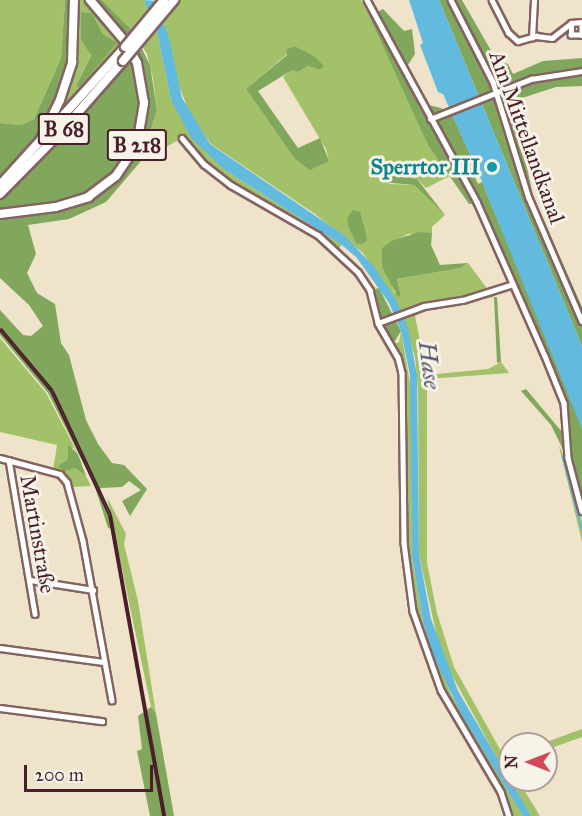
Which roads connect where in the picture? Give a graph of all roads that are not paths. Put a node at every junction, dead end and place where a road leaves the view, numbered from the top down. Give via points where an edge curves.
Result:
1 (74, 0) edge
2 (90, 0) edge
3 (164, 0) edge
4 (174, 0) edge
5 (367, 0) edge
6 (451, 0) edge
7 (492, 0) edge
8 (534, 0) edge
9 (571, 25) dead end
10 (532, 38) junction
11 (121, 58) junction
12 (582, 71) edge
13 (497, 92) junction
14 (430, 119) junction
15 (182, 138) dead end
16 (35, 149) junction
17 (0, 185) edge
18 (0, 194) edge
19 (0, 214) edge
20 (513, 284) junction
21 (582, 321) edge
22 (378, 323) junction
23 (0, 458) edge
24 (9, 460) junction
25 (582, 511) edge
26 (30, 580) junction
27 (93, 591) junction
28 (35, 614) dead end
29 (0, 648) edge
30 (103, 662) junction
31 (112, 700) dead end
32 (0, 708) edge
33 (102, 721) dead end
34 (509, 816) edge

1 - 16 highway via 74,47 69,75
2 - 19 highway, B 218 via 137,63 144,103 136,145 116,176 87,197 56,207
3 - 11 highway, B 68, bridge
4 - 11 highway, B 68, bridge
5 - 14 street
6 - 13 street, Am Mittellandkanal
7 - 10 street via 513,38
8 - 10 street
9 - 10 street via 552,38
11 - 16 highway, B 68
11 - 18 highway, B 68 via 59,134
12 - 13 street via 531,79
13 - 14 street
13 - 21 street, Am Mittellandkanal via 529,198
14 - 20 street via 468,185
15 - 22 street via 204,164 231,185 318,235 341,256 365,280
16 - 17 highway, B 68
20 - 22 street
20 - 25 street via 564,403 567,458
22 - 34 street via 398,357 402,373 404,543 413,611 441,690 501,792
23 - 24 street
24 - 26 street, Martinstraße
24 - 27 street via 60,474 68,486
26 - 27 street
26 - 28 street, Martinstraße
27 - 30 street
29 - 30 street
30 - 31 street
32 - 33 street

